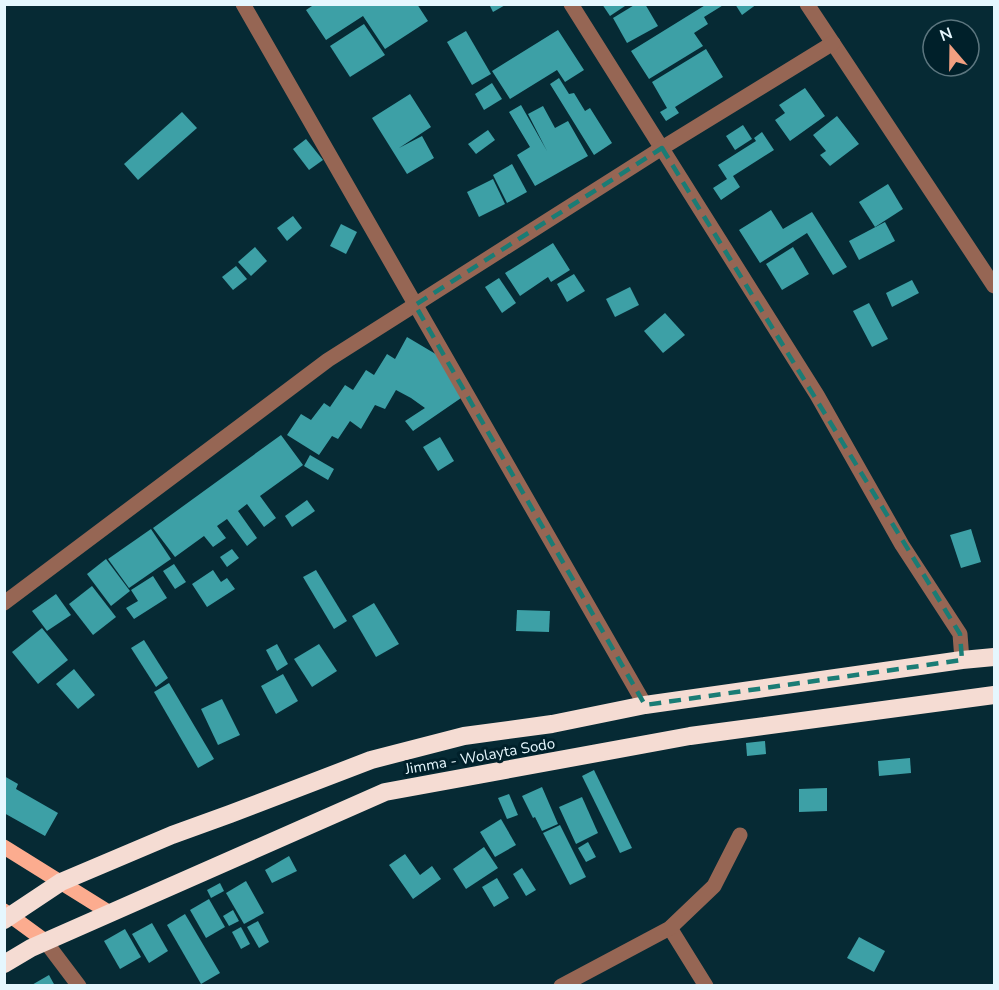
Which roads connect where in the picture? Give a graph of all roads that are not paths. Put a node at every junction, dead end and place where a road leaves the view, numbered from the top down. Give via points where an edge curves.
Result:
1 (243, 4) edge
2 (571, 4) edge
3 (807, 4) edge
4 (833, 43) junction
5 (662, 148) junction
6 (994, 286) edge
7 (415, 305) junction
8 (4, 603) edge
9 (994, 657) edge
10 (962, 660) junction
11 (994, 695) edge
12 (645, 705) junction
13 (740, 835) dead end
14 (4, 847) edge
15 (61, 882) junction
16 (110, 913) junction
17 (7, 916) edge
18 (670, 928) junction
19 (45, 941) junction
20 (4, 964) edge
21 (79, 986) edge
22 (561, 986) edge
23 (706, 986) edge

1 - 7 street
2 - 5 street
3 - 4 street
4 - 5 street
4 - 6 street
5 - 7 street
5 - 10 street via 818,395 902,545 960,634
7 - 8 street via 328,360
7 - 12 street
9 - 10 highway, Jimma - Wolayta Sodo
10 - 12 highway, Jimma - Wolayta Sodo
11 - 16 highway, Jimma - Wolayta Sodo via 690,736 385,792
12 - 15 highway, Jimma - Wolayta Sodo via 552,724 464,736 371,760 172,835
13 - 18 street via 714,886
14 - 15 main road
15 - 16 main road
15 - 17 highway, Jimma - Wolayta Sodo
16 - 19 highway, Jimma - Wolayta Sodo
17 - 19 main road
18 - 22 street
18 - 23 street
19 - 20 highway, Jimma - Wolayta Sodo
19 - 21 street

